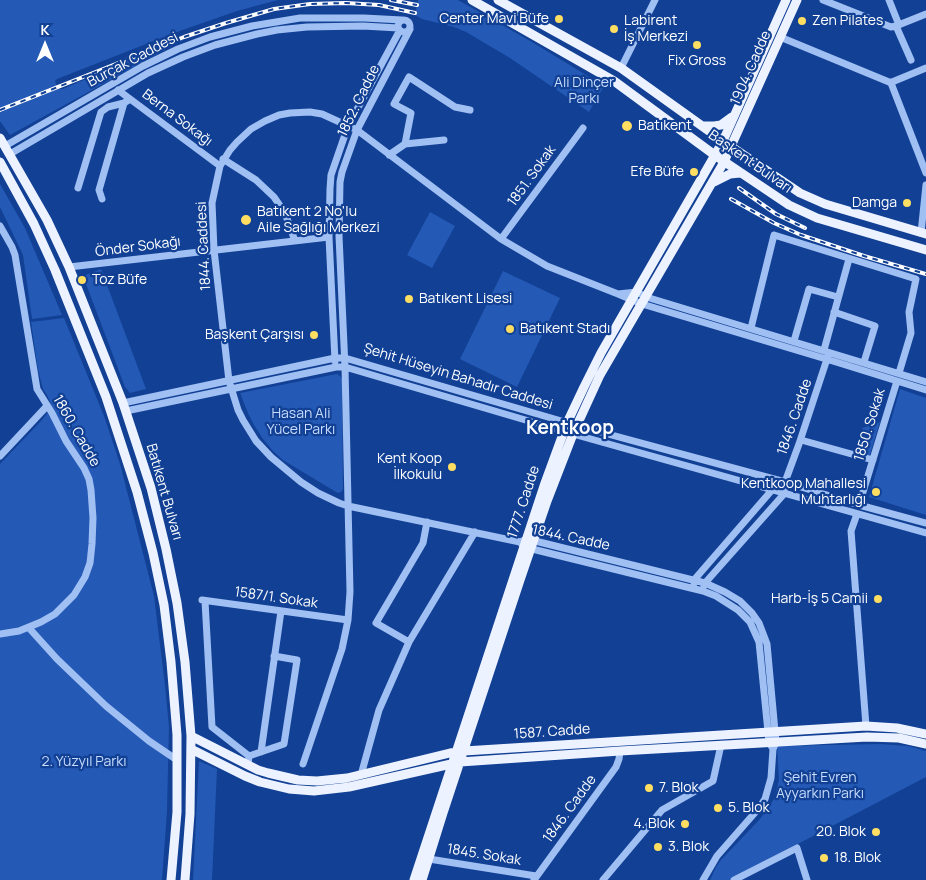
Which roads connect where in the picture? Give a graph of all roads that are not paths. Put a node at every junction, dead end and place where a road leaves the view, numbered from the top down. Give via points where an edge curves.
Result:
1 (472, 0) edge
2 (498, 0) edge
3 (654, 0) edge
4 (786, 0) edge
5 (797, 0) edge
6 (823, 0) edge
7 (889, 0) edge
8 (926, 14) edge
9 (402, 20) junction
10 (898, 26) junction
11 (399, 29) junction
12 (410, 29) junction
13 (780, 37) junction
14 (911, 60) dead end
15 (621, 68) junction
16 (926, 68) edge
17 (891, 83) junction
18 (118, 90) junction
19 (127, 101) junction
20 (470, 110) dead end
21 (736, 113) junction
22 (700, 125) junction
23 (348, 126) junction
24 (583, 128) dead end
25 (357, 130) junction
26 (444, 140) dead end
27 (723, 141) junction
28 (2, 144) edge
29 (405, 144) junction
30 (731, 147) junction
31 (10, 154) junction
32 (389, 155) junction
33 (716, 156) junction
34 (0, 161) edge
35 (724, 162) junction
36 (222, 163) junction
37 (926, 172) edge
38 (740, 173) junction
39 (712, 184) junction
40 (926, 185) edge
41 (78, 188) dead end
42 (102, 198) dead end
43 (1, 229) edge
44 (924, 233) edge
45 (329, 237) junction
46 (501, 240) junction
47 (294, 241) junction
48 (214, 250) junction
49 (926, 250) edge
50 (849, 259) junction
51 (69, 268) junction
52 (634, 296) junction
53 (838, 297) junction
54 (644, 301) junction
55 (834, 312) junction
56 (751, 328) junction
57 (794, 341) junction
58 (827, 354) junction
59 (335, 358) junction
60 (345, 358) junction
61 (864, 362) junction
62 (336, 367) junction
63 (345, 367) junction
64 (899, 373) junction
65 (229, 380) junction
66 (897, 381) junction
67 (926, 382) edge
68 (231, 389) junction
69 (926, 390) edge
70 (47, 406) junction
71 (125, 407) junction
72 (565, 427) junction
73 (575, 429) junction
74 (801, 440) junction
75 (0, 456) edge
76 (873, 460) junction
77 (785, 482) junction
78 (772, 490) junction
79 (784, 494) junction
80 (859, 505) junction
81 (348, 506) junction
82 (857, 514) junction
83 (427, 522) junction
84 (926, 523) edge
85 (475, 532) junction
86 (926, 534) edge
87 (527, 544) junction
88 (694, 580) junction
89 (705, 583) junction
90 (692, 588) junction
91 (703, 591) junction
92 (281, 611) junction
93 (348, 620) junction
94 (29, 628) junction
95 (0, 634) edge
96 (409, 642) junction
97 (274, 656) junction
98 (866, 726) junction
99 (772, 732) junction
100 (926, 734) edge
101 (191, 736) junction
102 (619, 741) junction
103 (207, 744) junction
104 (773, 744) junction
105 (926, 744) edge
106 (721, 745) junction
107 (191, 749) junction
108 (460, 751) junction
109 (620, 751) junction
110 (260, 752) junction
111 (202, 754) junction
112 (177, 760) junction
113 (248, 760) junction
114 (456, 762) junction
115 (303, 764) dead end
116 (361, 775) junction
117 (429, 859) junction
118 (535, 878) edge
119 (171, 880) edge
120 (185, 880) edge
121 (414, 880) edge
122 (422, 880) edge
123 (603, 880) edge
124 (703, 880) edge
125 (734, 880) edge
126 (807, 880) edge

1 - 33 main road, Başkent Bulvarı via 614,80
2 - 15 main road, Başkent Bulvarı
3 - 15 street
4 - 21 main road, 1904. Cadde
5 - 13 main road, 1904. Cadde
6 - 10 street via 889,27
7 - 10 street
8 - 10 street
9 - 11 street via 398,24
9 - 12 street via 409,22
9 - 28 street, Burçak Caddesi via 300,18 210,37 143,66
10 - 14 street
11 - 12 street via 405,32
11 - 18 street, Burçak Caddesi via 327,26 258,34 183,57
11 - 23 street, 1852. Cadde
12 - 25 street, 1852. Cadde
13 - 17 street
13 - 30 main road, 1904. Cadde
15 - 22 main road, Başkent Bulvarı
16 - 17 street
17 - 37 street
18 - 19 street, Berna Sokağı
18 - 31 street, Burçak Caddesi
19 - 36 street, Berna Sokağı
19 - 41 street via 108,106 101,112
19 - 42 street via 98,190
20 - 29 street via 455,107 409,77 394,104 410,113
21 - 22 main road via 721,125
21 - 27 main road, 1904. Cadde
22 - 27 main road, Başkent Bulvarı
23 - 25 street, 1844. Caddesi
23 - 36 street, 1844. Caddesi via 314,112 279,115 246,133
23 - 45 street, 1852. Cadde via 331,175
24 - 46 street, 1851. Sokak
25 - 32 street, 1844. Caddesi
25 - 60 street, 1852. Cadde via 341,175 339,193
26 - 29 street
27 - 30 main road, Başkent Bulvarı
27 - 33 main road, 1904. Cadde
28 - 31 main road, Batıkent Bulvarı
29 - 32 street
30 - 35 main road, 1904. Cadde
30 - 44 main road, Başkent Bulvarı via 807,196
31 - 34 main road
31 - 51 main road, Batıkent Bulvarı via 47,220
32 - 46 street, 1844. Caddesi
33 - 35 main road, Başkent Bulvarı
33 - 52 main road, 1777. Cadde
34 - 112 main road, Batıkent Bulvarı via 56,270 106,397 137,492 164,605
35 - 38 main road, Başkent Bulvarı
35 - 39 main road, 1777. Cadde
36 - 47 street, Berna Sokağı via 256,180 274,197 283,208
36 - 48 street, 1844. Caddesi via 212,206
38 - 39 main road via 724,176
38 - 49 main road, Başkent Bulvarı via 806,214
39 - 54 main road, 1777. Cadde
40 - 44 street
43 - 70 street, 1860. Cadde via 15,255 35,381
45 - 47 street, Önder Sokağı
45 - 59 street, 1852. Cadde
46 - 52 street, 1844. Caddesi via 547,266 618,294
47 - 48 street, Önder Sokağı
48 - 51 street, Önder Sokağı
48 - 65 street, 1844. Caddesi
50 - 53 street, 1846. Cadde
50 - 56 street via 774,235
50 - 64 street via 916,279 909,312 911,333
51 - 71 main road, Batıkent Bulvarı
52 - 54 street
52 - 72 main road, 1777. Cadde via 599,357
53 - 55 street, 1846. Cadde
53 - 57 street via 809,289
54 - 56 street
54 - 58 street
54 - 73 main road, 1777. Cadde via 600,375
55 - 58 street, 1846. Cadde
55 - 61 street via 875,326
56 - 57 street
57 - 58 street
58 - 61 street
58 - 66 street
58 - 74 street, 1846. Cadde
59 - 60 street, Şehit Hüseyin Bahadır Caddesi
59 - 62 street, 1852. Cadde
59 - 65 street, Şehit Hüseyin Bahadır Caddesi
60 - 63 street, 1852. Cadde
60 - 72 street, Şehit Hüseyin Bahadır Caddesi
61 - 64 street
62 - 63 street, Şehit Hüseyin Bahadır Caddesi
62 - 68 street, Şehit Hüseyin Bahadır Caddesi
63 - 72 street, Şehit Hüseyin Bahadır Caddesi
63 - 81 street, 1852. Cadde
64 - 67 street
65 - 68 street, 1844. Caddesi
65 - 71 street, Şehit Hüseyin Bahadır Caddesi
66 - 69 street
66 - 76 street, 1850. Sokak
68 - 71 street, Şehit Hüseyin Bahadır Caddesi
68 - 81 street, 1844. Caddesi via 243,420 271,457 312,489
70 - 75 street
70 - 94 street, 1860. Cadde via 89,479 93,507 92,554 88,570 74,595 54,614
71 - 101 main road, Batıkent Bulvarı via 150,488 178,603
72 - 73 street, Şehit Hüseyin Bahadır Caddesi
72 - 87 main road, 1777. Cadde
73 - 77 street, Şehit Hüseyin Bahadır Caddesi
73 - 78 street, Şehit Hüseyin Bahadır Caddesi
73 - 87 main road, 1777. Cadde via 548,501
74 - 76 street
74 - 77 street, 1846. Cadde
76 - 80 street, 1850. Sokak
77 - 78 street
77 - 79 street, 1846. Cadde
77 - 80 street, Şehit Hüseyin Bahadır Caddesi
78 - 79 street, Şehit Hüseyin Bahadır Caddesi
78 - 88 street
79 - 82 street, Şehit Hüseyin Bahadır Caddesi
79 - 89 street
80 - 84 street, Şehit Hüseyin Bahadır Caddesi
81 - 83 street, 1844. Caddesi
81 - 93 street, 1852. Cadde
82 - 86 street, Şehit Hüseyin Bahadır Caddesi
82 - 98 street via 851,531
83 - 85 street, 1844. Caddesi
83 - 96 street via 423,543 376,623
85 - 87 street, 1844. Caddesi
85 - 96 street
87 - 88 street, 1844. Cadde
87 - 90 street, 1844. Cadde
87 - 108 main road, 1777. Cadde
88 - 89 street, 1844. Cadde
88 - 90 street
89 - 91 street
89 - 99 street, 1844. Cadde via 740,601 763,630 768,651
90 - 91 street, 1844. Cadde
91 - 99 street, 1844. Cadde via 738,610 757,635
92 - 93 street, 1587/1. Sokak
92 - 97 street
92 - 113 street, 1587/1. Sokak via 202,601 212,727
93 - 115 street, 1852. Cadde via 342,649
94 - 95 street, 1860. Cadde
94 - 112 street via 106,706
96 - 116 street via 379,710
97 - 110 street
97 - 110 street via 296,660 284,744
98 - 99 main road, 1587. Cadde
98 - 100 main road, 1587. Cadde via 888,726
99 - 102 main road, 1587. Cadde
99 - 104 street, 1844. Cadde
101 - 103 main road, 1587. Cadde
101 - 107 main road, Batıkent Bulvarı
102 - 108 main road, 1587. Cadde
102 - 109 main road
103 - 111 street via 199,746
103 - 113 main road, 1587. Cadde
104 - 105 main road, 1587. Cadde via 876,736
104 - 106 main road, 1587. Cadde
104 - 124 street, 1844. Cadde via 771,778 765,799 717,856
106 - 109 main road, 1587. Cadde
106 - 123 street via 713,781 662,810
107 - 111 main road, 1587. Cadde
107 - 120 main road, Batıkent Bulvarı
108 - 114 main road, 1777. Cadde
108 - 116 main road, 1587. Cadde
109 - 114 main road, 1587. Cadde
109 - 118 street, 1846. Cadde via 616,767
110 - 113 street
111 - 114 main road, 1587. Cadde via 260,782 314,791 349,787
112 - 119 main road, Batıkent Bulvarı via 177,812
113 - 116 main road, 1587. Cadde via 268,774 302,781 338,780
114 - 117 main road, 1777. Cadde
114 - 121 main road, 1777. Cadde
117 - 118 street, 1845. Sokak
117 - 122 main road, 1777. Cadde
125 - 126 street via 797,848

